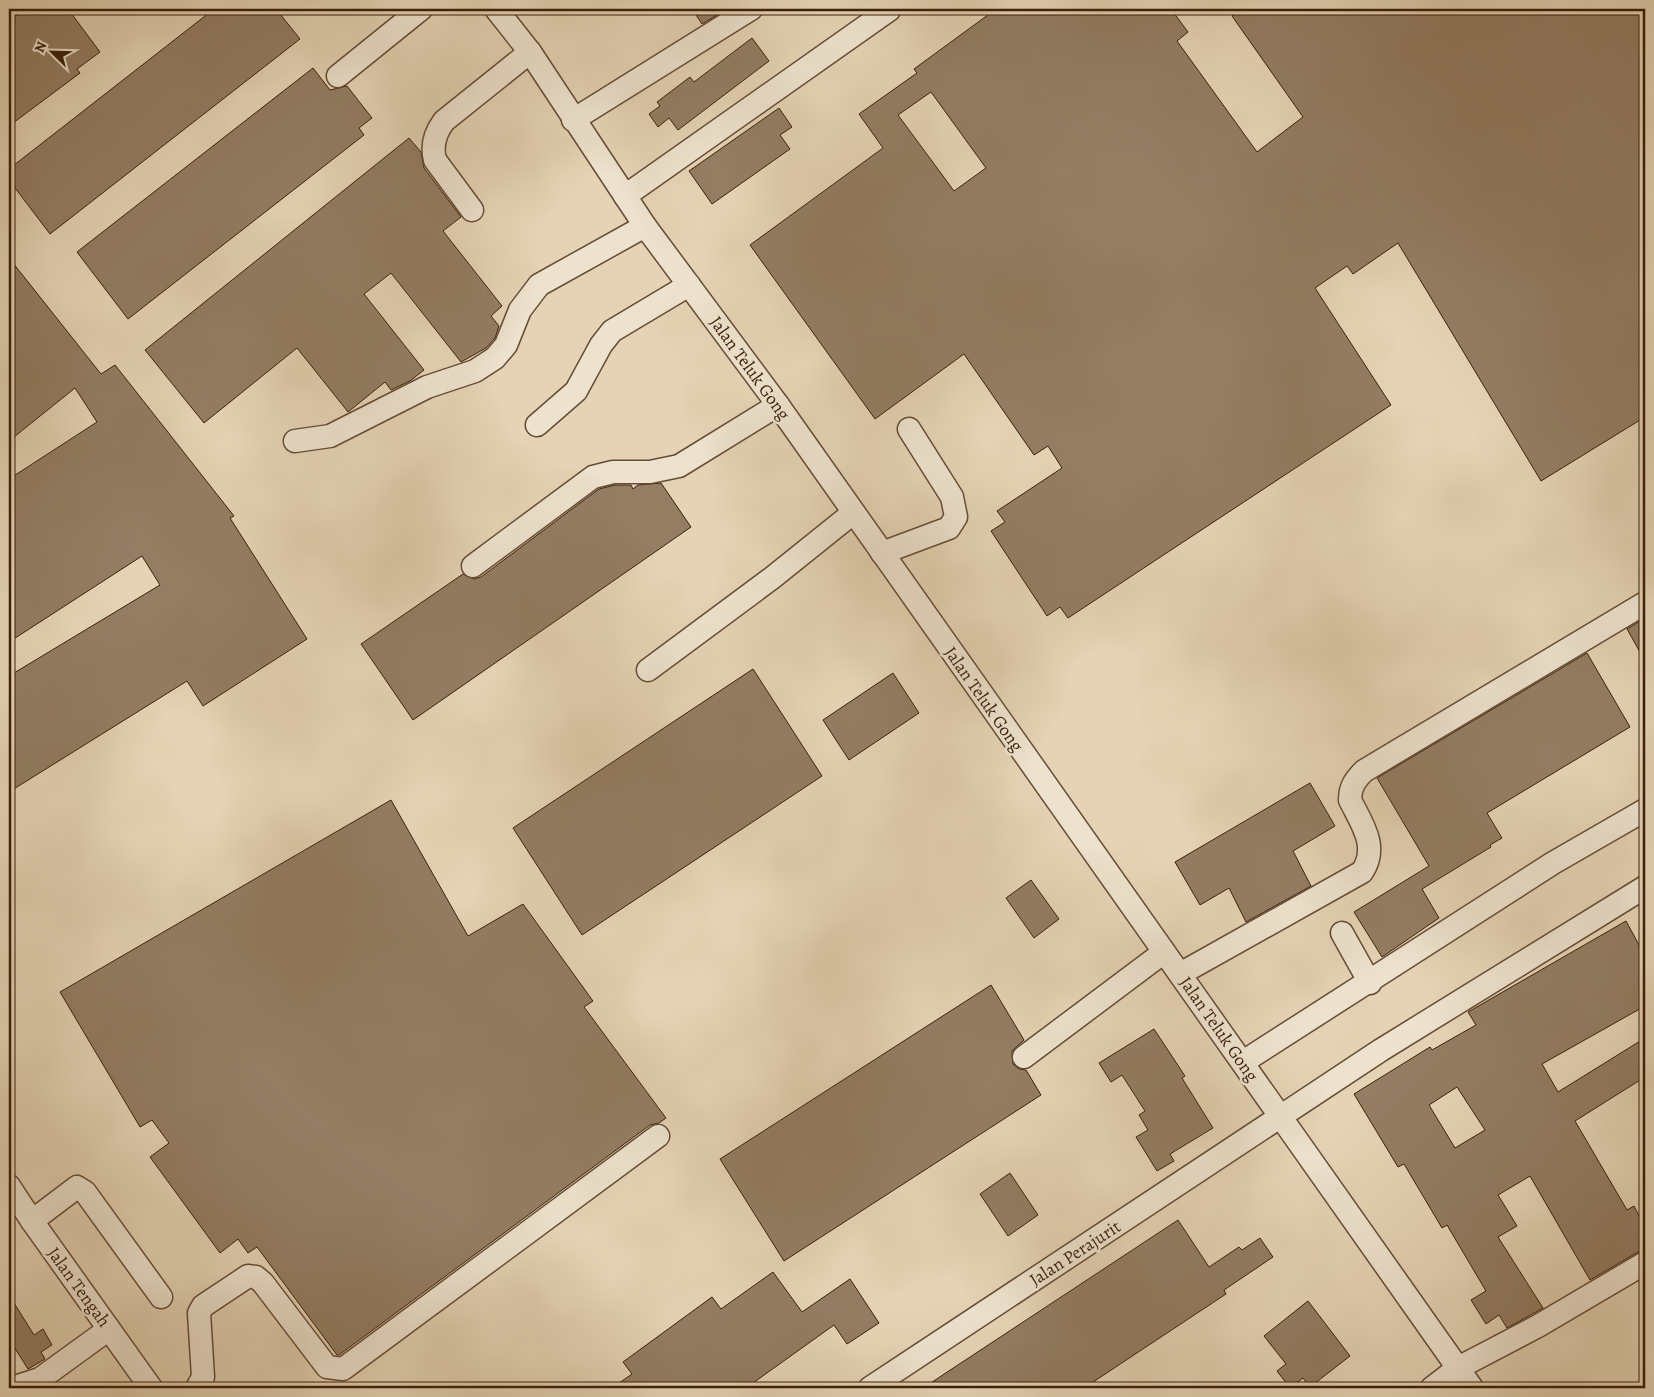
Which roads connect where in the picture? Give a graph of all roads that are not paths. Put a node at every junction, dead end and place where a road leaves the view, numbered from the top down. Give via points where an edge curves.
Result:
1 (421, 9) edge
2 (496, 9) edge
3 (751, 9) edge
4 (889, 10) edge
5 (530, 52) junction
6 (338, 76) dead end
7 (573, 120) junction
8 (625, 196) junction
9 (472, 210) dead end
10 (645, 226) junction
11 (689, 285) junction
12 (778, 405) junction
13 (537, 425) dead end
14 (909, 429) dead end
15 (295, 441) dead end
16 (853, 513) junction
17 (882, 553) junction
18 (473, 566) dead end
19 (1645, 603) edge
20 (648, 670) dead end
21 (1645, 810) edge
22 (1645, 887) edge
23 (1342, 933) dead end
24 (1164, 952) junction
25 (1180, 974) junction
26 (1370, 983) junction
27 (1024, 1057) dead end
28 (1243, 1062) junction
29 (1280, 1118) junction
30 (658, 1136) dead end
31 (9, 1186) edge
32 (32, 1221) junction
33 (1645, 1263) edge
34 (161, 1297) dead end
35 (109, 1329) junction
36 (1458, 1368) junction
37 (12, 1388) edge
38 (151, 1388) edge
39 (197, 1388) edge
40 (870, 1388) edge
41 (1432, 1388) edge
42 (1472, 1388) edge

1 - 6 street
2 - 5 street, Jalan Teluk Gong
3 - 7 street
4 - 8 street
5 - 7 street, Jalan Teluk Gong
5 - 9 street via 444,121 437,131 433,152 435,160
7 - 8 street, Jalan Teluk Gong
8 - 10 street, Jalan Teluk Gong
10 - 11 street, Jalan Teluk Gong
10 - 15 street via 539,286 520,310 506,345 495,358 475,371 427,387 330,436
11 - 12 street, Jalan Teluk Gong
11 - 13 street via 612,331 576,391
12 - 16 street, Jalan Teluk Gong
12 - 18 street via 679,466 593,477
14 - 17 street via 952,497 956,517 949,528
16 - 17 street, Jalan Teluk Gong
16 - 20 street
17 - 24 street, Jalan Teluk Gong
19 - 25 street via 1364,771 1350,793 1350,800 1369,839 1370,858 1362,872
21 - 26 street via 1553,863
22 - 29 street, Jalan Perajurit via 1381,1050
23 - 26 street
24 - 25 street, Jalan Teluk Gong
24 - 27 street
25 - 28 street, Jalan Teluk Gong
26 - 28 street
28 - 29 street, Jalan Teluk Gong
29 - 36 street, Jalan Teluk Gong
29 - 40 street, Jalan Perajurit
30 - 39 street via 343,1369 327,1367 263,1283 248,1276 203,1306 200,1313 203,1377
31 - 32 street, Jalan Tengah
32 - 34 street via 77,1187 85,1192
32 - 35 street, Jalan Tengah
33 - 36 street via 1538,1326
35 - 37 street via 40,1379
35 - 38 street, Jalan Tengah
36 - 41 street
36 - 42 street, Jalan Teluk Gong

